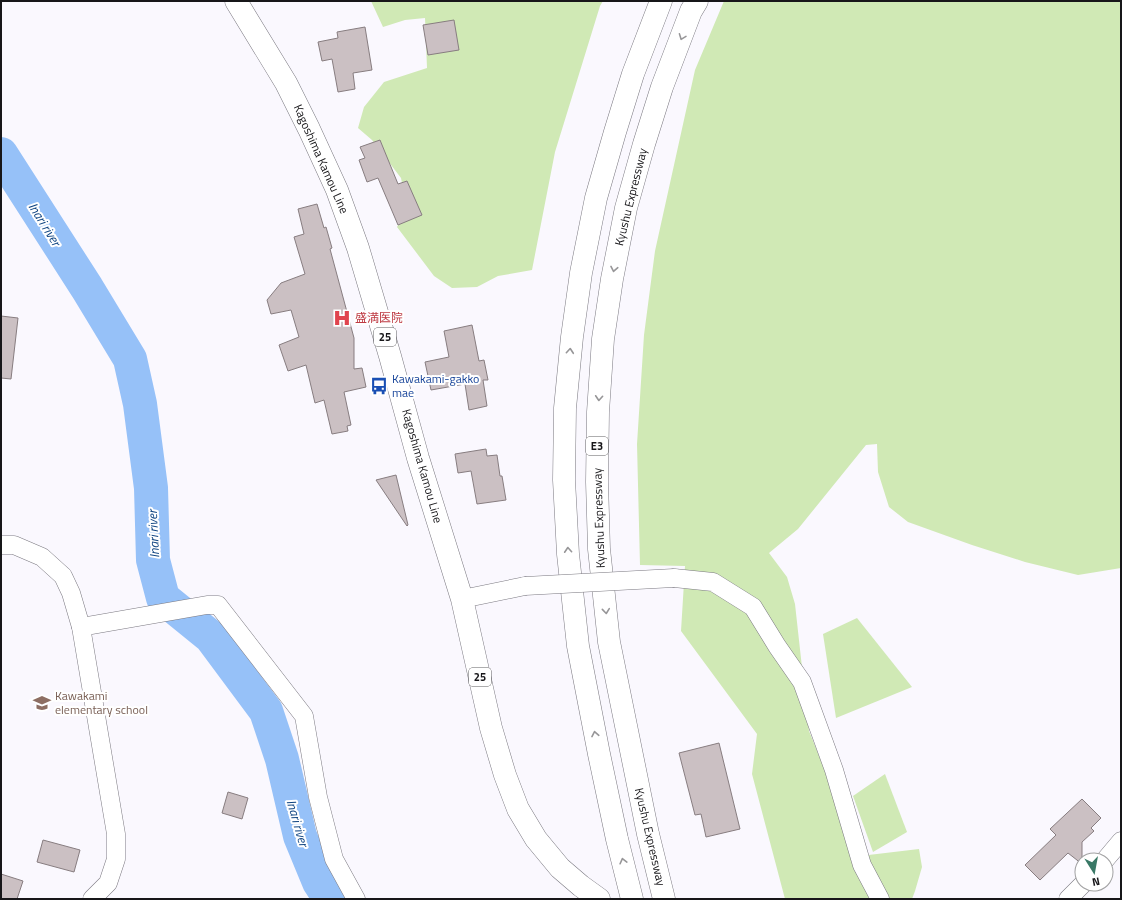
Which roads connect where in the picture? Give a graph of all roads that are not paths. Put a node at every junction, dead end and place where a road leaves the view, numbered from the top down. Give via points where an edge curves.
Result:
1 (236, 1) edge
2 (661, 1) edge
3 (697, 1) edge
4 (1, 545) edge
5 (462, 599) junction
6 (80, 627) junction
7 (1121, 841) edge
8 (1112, 852) edge
9 (92, 899) edge
10 (356, 899) edge
11 (599, 899) edge
12 (632, 899) edge
13 (664, 899) edge
14 (880, 899) edge

1 - 5 main road, Kagoshima Kamou Line / 25 via 286,83 337,190 360,255 418,458
12 -> 2 main road via 617,839 578,646 568,554 564,480 565,408 581,273 596,198 633,74
3 -> 13 main road, Kyushu Expressway / E3 via 662,87 626,208 603,338 598,412 599,549 609,642 648,834
4 - 6 street via 14,545 42,557 63,576 71,593
5 - 11 main road, Kagoshima Kamou Line / 25 via 491,728 518,809 536,839 560,868
5 - 14 street, bridge via 525,586 674,578 713,582 753,607 802,682 834,770 862,866
6 - 9 street via 116,834 116,859 108,883
6 - 10 street via 218,605 304,716 318,797 334,859
7 - 8 street

